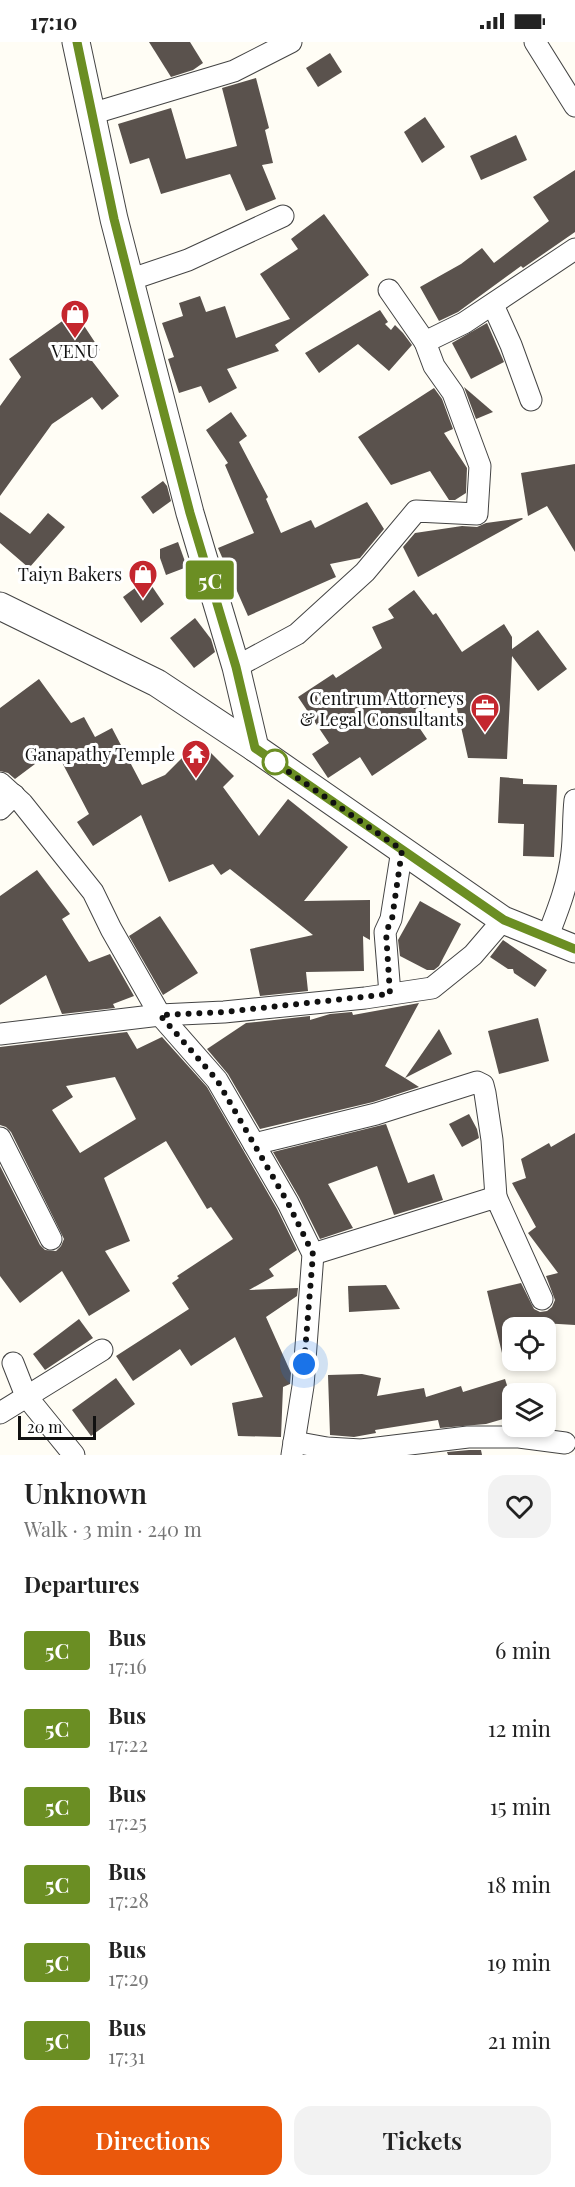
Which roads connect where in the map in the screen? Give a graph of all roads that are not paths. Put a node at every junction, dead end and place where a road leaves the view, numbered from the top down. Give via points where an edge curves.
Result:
1 (76, 42) edge
2 (291, 42) edge
3 (535, 42) edge
4 (575, 106) edge
5 (91, 114) junction
6 (283, 216) dead end
7 (575, 249) edge
8 (129, 280) junction
9 (389, 291) dead end
10 (493, 305) junction
11 (425, 342) junction
12 (531, 400) dead end
13 (0, 606) edge
14 (236, 667) junction
15 (255, 748) junction
16 (5, 796) edge
17 (575, 800) edge
18 (402, 850) junction
19 (504, 920) junction
20 (547, 938) junction
21 (575, 949) edge
22 (390, 994) junction
23 (160, 1015) junction
24 (0, 1034) edge
25 (0, 1138) edge
26 (254, 1144) junction
27 (496, 1197) junction
28 (51, 1239) dead end
29 (313, 1254) junction
30 (542, 1299) dead end
31 (102, 1350) dead end
32 (13, 1363) dead end
33 (26, 1396) junction
34 (0, 1413) edge
35 (565, 1443) dead end
36 (293, 1449) edge
37 (74, 1455) edge

1 - 5 street
2 - 5 street via 234,71
3 - 4 street
5 - 8 street
6 - 8 street via 188,260
7 - 10 street
8 - 14 street via 190,513
9 - 11 street
10 - 11 street
10 - 12 street
11 - 14 street via 434,366 453,393 480,466 477,514 416,511 365,572 297,634
13 - 15 street via 157,683
14 - 15 street
15 - 18 street
16 - 23 street via 22,802 93,892
17 - 20 street via 572,852 564,894
18 - 19 street
18 - 22 street via 392,919 386,932
19 - 20 street
19 - 22 street via 473,955 432,988
20 - 21 street
22 - 23 street
23 - 24 street
23 - 26 street via 217,1080
25 - 28 street
26 - 27 street via 376,1114 477,1082 483,1085 485,1093
26 - 29 street
27 - 29 street
27 - 30 street
29 - 36 street via 303,1386
31 - 33 street
32 - 33 street
33 - 34 street
33 - 37 street
35 - 36 street via 519,1437 468,1437 361,1450

